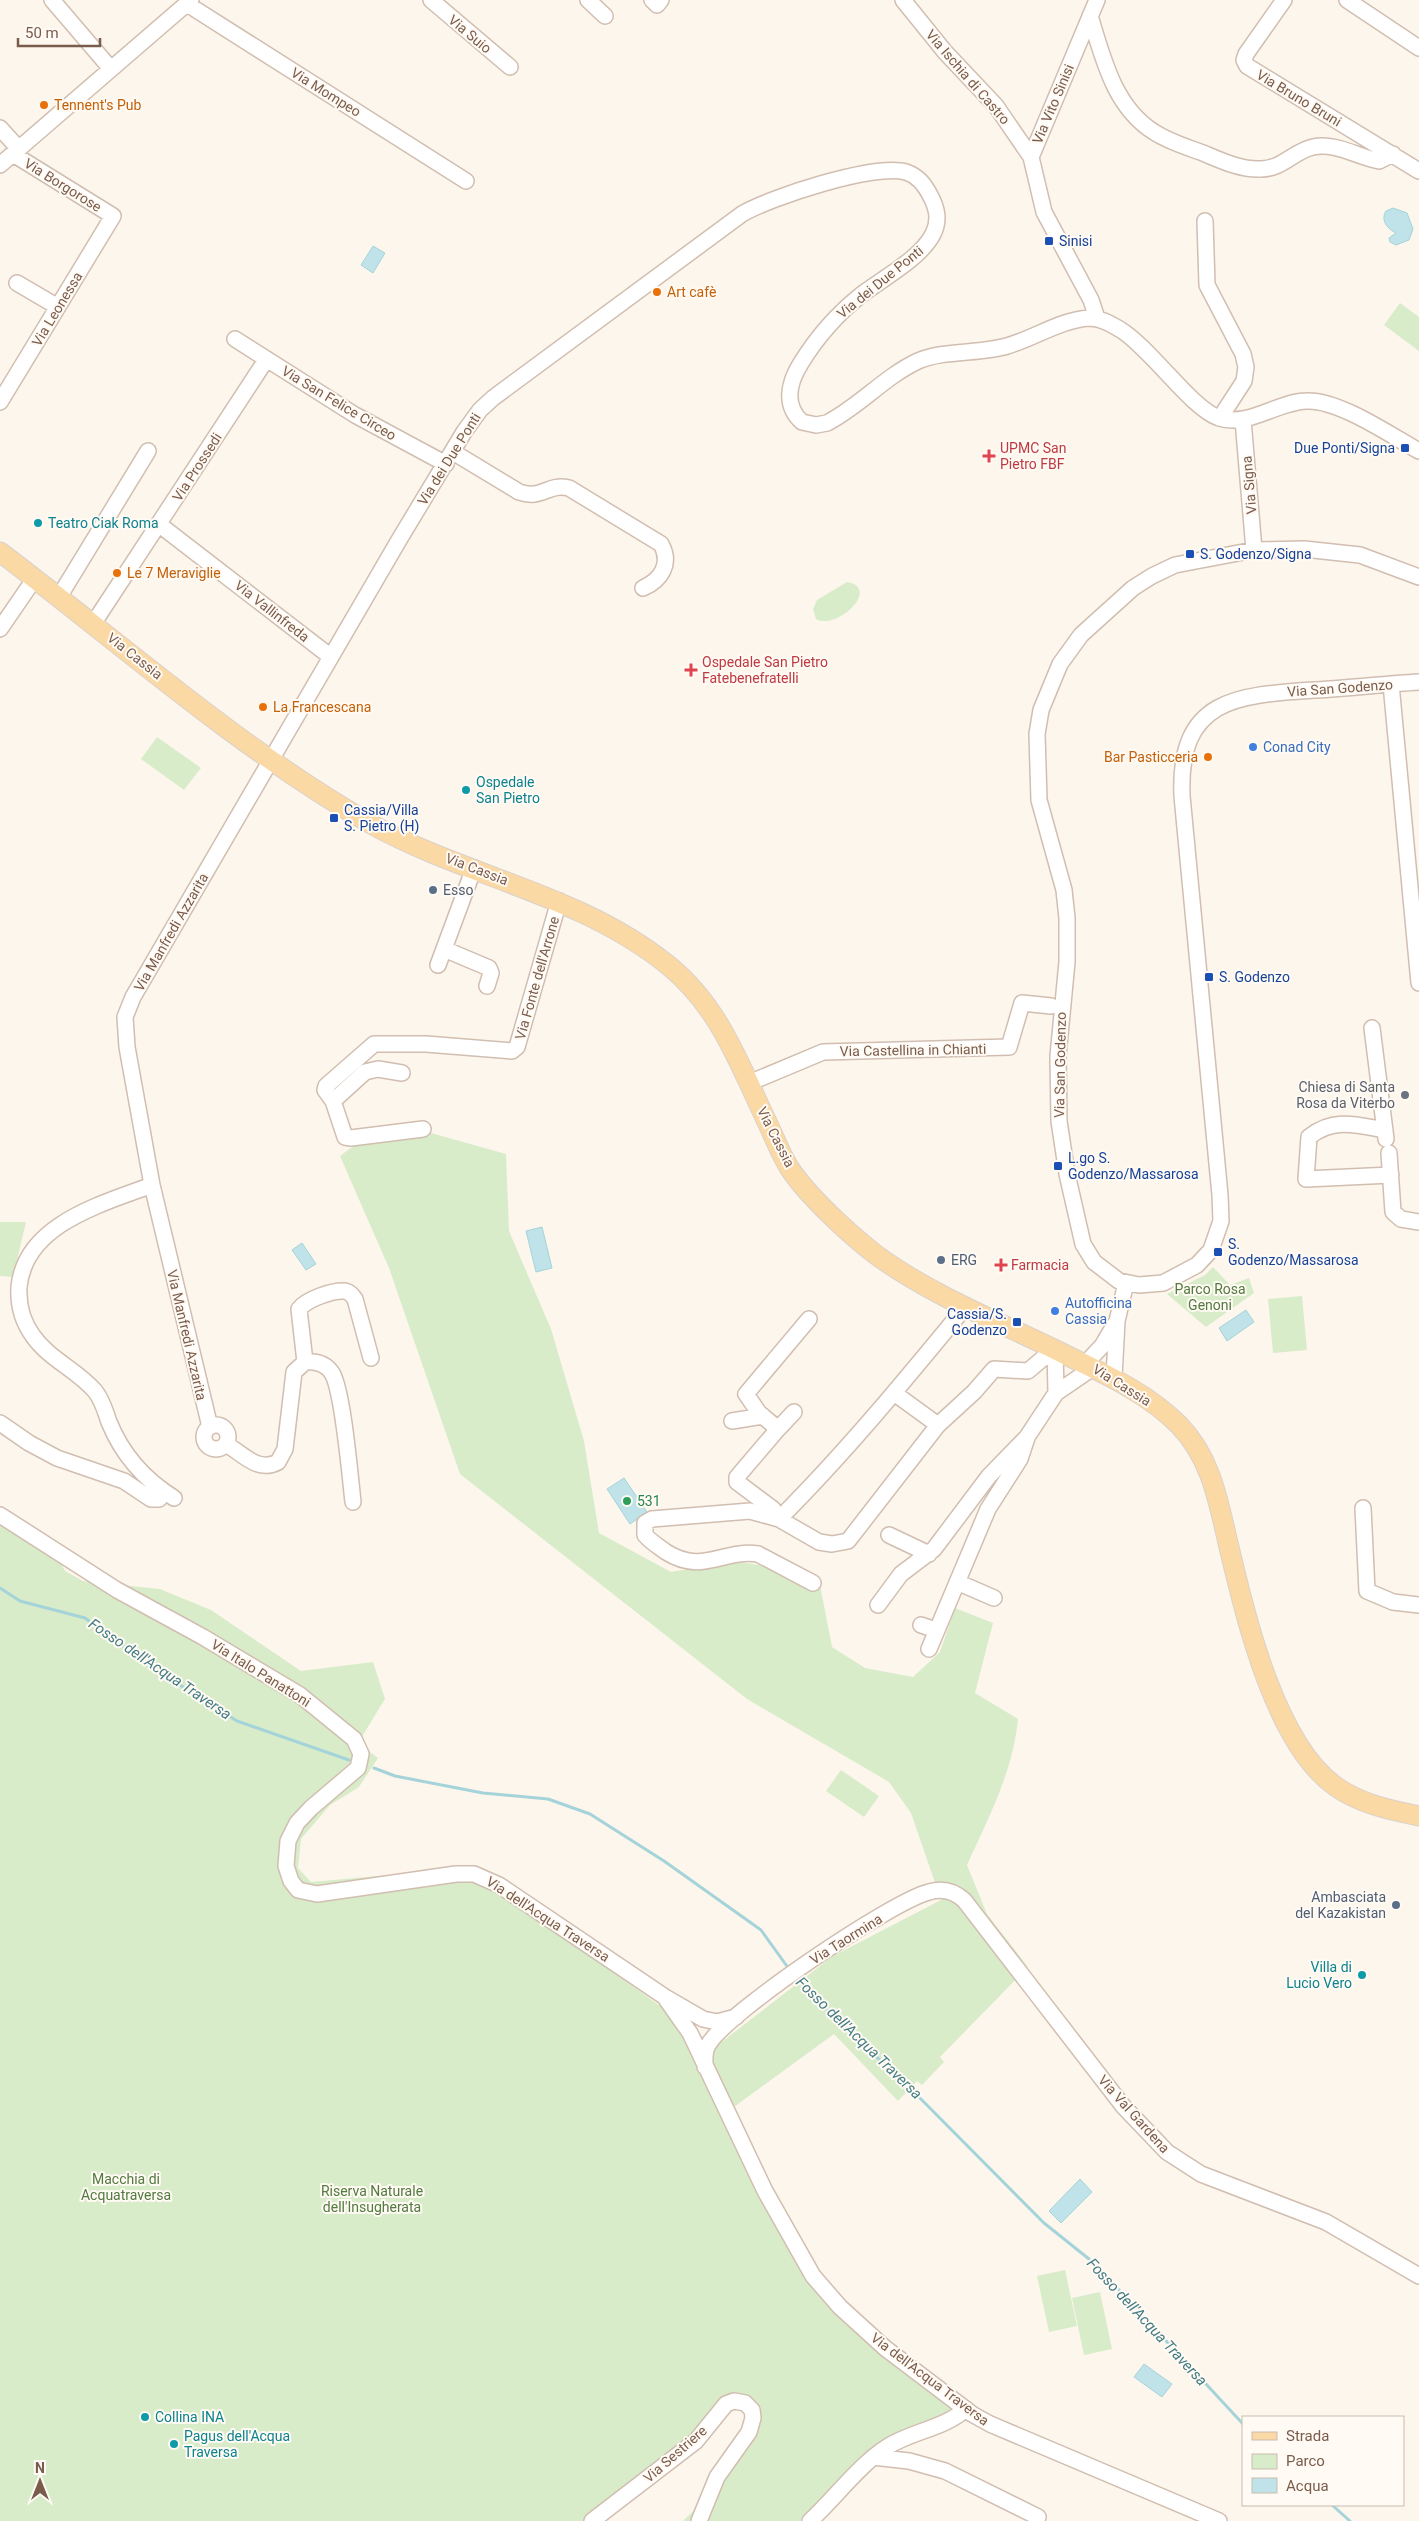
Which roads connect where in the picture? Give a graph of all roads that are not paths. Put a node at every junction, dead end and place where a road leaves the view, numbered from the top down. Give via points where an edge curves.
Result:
1 (52, 0) edge
2 (431, 0) edge
3 (588, 0) edge
4 (652, 0) edge
5 (661, 0) edge
6 (903, 0) edge
7 (1097, 0) edge
8 (1284, 0) edge
9 (1347, 0) edge
10 (189, 2) edge
11 (605, 16) dead end
12 (1090, 16) junction
13 (1419, 48) edge
14 (510, 67) dead end
15 (111, 69) junction
16 (0, 128) edge
17 (16, 152) junction
18 (1393, 154) junction
19 (1031, 156) junction
20 (0, 165) edge
21 (1419, 171) edge
22 (466, 181) dead end
23 (113, 216) joint
24 (1205, 221) dead end
25 (17, 283) dead end
26 (58, 307) junction
27 (1097, 318) junction
28 (235, 339) dead end
29 (266, 360) junction
30 (0, 402) edge
31 (1220, 418) junction
32 (1243, 420) junction
33 (148, 451) dead end
34 (1419, 451) edge
35 (450, 458) junction
36 (165, 529) dead end
37 (1254, 550) junction
38 (0, 552) edge
39 (1419, 577) edge
40 (35, 578) junction
41 (643, 588) dead end
42 (59, 597) junction
43 (93, 624) junction
44 (0, 629) edge
45 (331, 657) junction
46 (1419, 682) edge
47 (1391, 684) junction
48 (272, 761) junction
49 (474, 868) junction
50 (559, 901) junction
51 (444, 950) junction
52 (438, 966) dead end
53 (1419, 983) edge
54 (487, 986) dead end
55 (1051, 1006) dead end
56 (1372, 1028) dead end
57 (402, 1073) dead end
58 (749, 1083) junction
59 (333, 1101) junction
60 (423, 1129) dead end
61 (1387, 1141) junction
62 (1391, 1175) junction
63 (152, 1185) junction
64 (1419, 1222) edge
65 (1126, 1283) junction
66 (966, 1306) junction
67 (810, 1320) dead end
68 (1117, 1321) junction
69 (1055, 1349) junction
70 (371, 1358) dead end
71 (305, 1362) junction
72 (1090, 1365) junction
73 (1114, 1377) junction
74 (894, 1393) junction
75 (1056, 1393) junction
76 (794, 1412) dead end
77 (763, 1416) junction
78 (732, 1422) dead end
79 (0, 1423) edge
80 (938, 1425) junction
81 (778, 1429) junction
82 (1027, 1437) junction
83 (353, 1502) dead end
84 (1363, 1508) dead end
85 (0, 1515) edge
86 (775, 1518) junction
87 (889, 1535) dead end
88 (930, 1554) junction
89 (957, 1582) junction
90 (813, 1583) dead end
91 (994, 1598) dead end
92 (878, 1605) dead end
93 (1419, 1605) edge
94 (921, 1625) dead end
95 (936, 1630) junction
96 (929, 1649) dead end
97 (1419, 1816) edge
98 (301, 1892) joint
99 (964, 1900) joint
100 (665, 1997) junction
101 (736, 2017) junction
102 (705, 2067) junction
103 (1419, 2276) edge
104 (966, 2409) junction
105 (873, 2457) junction
106 (1038, 2517) dead end
107 (592, 2521) edge
108 (699, 2521) edge
109 (810, 2521) edge
110 (1219, 2521) edge

1 - 15 street
2 - 14 street, Via Suio
3 - 11 street
4 - 5 street via 657,5
6 - 19 street, Via Ischia di Castro via 945,52 996,106
7 - 12 street, Via Vito Sinisi
8 - 18 street, Via Bruno Bruni via 1247,52 1244,59 1247,66
9 - 13 street
10 - 15 street
10 - 22 street, Via Mompeo
12 - 18 street via 1106,67 1120,97 1141,122 1170,140 1232,165 1256,169 1275,167 1315,147 1330,147 1379,161
12 - 19 street, Via Vito Sinisi
15 - 17 street
16 - 17 street, Via Borgorose
17 - 20 street
17 - 23 street, Via Borgorose
18 - 21 street, Via Bruno Bruni
19 - 27 street, Via Vito Sinisi via 1044,212 1091,300
23 - 26 street, Via Leonessa
24 - 31 street via 1207,285 1243,354 1246,367 1244,381
25 - 26 street
26 - 30 street, Via Leonessa
27 - 31 street via 1133,338 1197,402
27 - 35 street, Via dei Due Ponti via 1064,324 1008,346 920,360 890,377 828,423 816,426 802,422 792,407 790,389 793,376 808,352 842,311 922,248 935,228 936,207 920,180 896,170 873,171 773,198 742,214 493,398 476,415
28 - 29 street, Via San Felice Circeo
29 - 35 street, Via San Felice Circeo via 355,415
29 - 43 street, Via Prossedi
31 - 32 street
32 - 34 street via 1292,403 1320,401 1341,408
32 - 37 street, Via Signa
33 - 42 street
35 - 41 street, Via San Felice Circeo via 530,496 560,486 569,488 661,544 666,553 664,569 654,583
35 - 45 street, Via dei Due Ponti
36 - 45 street, Via Vallinfreda
37 - 39 street, Via San Godenzo via 1304,549 1354,554
37 - 65 street, Via San Godenzo via 1175,565 1147,578 1124,595 1095,620 1069,650 1046,695 1038,724 1039,800 1067,907 1067,962 1058,1056 1060,1129 1083,1244 1099,1267
38 - 40 main road, Via Cassia
40 - 42 main road, Via Cassia
40 - 44 street
42 - 43 main road, Via Cassia
43 - 48 main road, Via Cassia
45 - 48 street, Via dei Due Ponti
46 - 47 street, Via San Godenzo
47 - 53 street
47 - 65 street, Via San Godenzo via 1261,694 1236,699 1213,710 1186,747 1181,778 1221,1221 1214,1246 1194,1267 1158,1284
48 - 49 main road, Via Cassia via 386,832
48 - 63 street, Via Manfredi Azzarita via 128,1006 126,1040
49 - 50 main road, Via Cassia
49 - 51 street
50 - 58 main road, Via Cassia via 625,936 684,980 715,1016
50 - 59 street, Via Fonte dell'Arrone via 517,1047 512,1051 426,1044 374,1044 326,1086
51 - 52 street
51 - 54 street via 489,968 492,973
55 - 58 street, Via Castellina in Chianti via 1022,1004 1009,1047 823,1052
56 - 61 street
57 - 59 street via 371,1069
58 - 66 main road, Via Cassia via 789,1168 824,1208 878,1256
59 - 60 street via 345,1137
61 - 62 street
61 - 62 street via 1350,1124 1318,1129 1309,1137 1306,1179
62 - 64 street via 1396,1216 1408,1222
63 - 71 street, Via Manfredi Azzarita via 210,1427 220,1426 226,1430 226,1444 259,1465 270,1466 281,1460 292,1377 297,1367
63 - 79 street via 90,1211 41,1238 24,1264 18,1296 23,1320 31,1334 41,1347 94,1390 125,1451 151,1482 170,1495 151,1499 124,1481 44,1451
65 - 68 street
66 - 69 main road, Via Cassia
66 - 74 street
67 - 77 street via 746,1394
68 - 72 street
68 - 73 street
69 - 72 main road, Via Cassia
69 - 75 street
69 - 80 street via 1028,1371 994,1369
70 - 71 street via 355,1299 343,1291 308,1301 299,1309
71 - 83 street via 323,1365 334,1378
72 - 73 main road, Via Cassia
72 - 75 street
73 - 97 main road, Via Cassia via 1174,1421 1205,1461 1217,1494 1258,1649 1278,1704 1301,1750 1324,1777 1350,1796
74 - 80 street
74 - 86 street via 819,1479
75 - 82 street
76 - 81 street
77 - 78 street
77 - 81 street
80 - 86 street via 848,1540 832,1544 819,1542
81 - 86 street via 737,1477 737,1482 773,1509
82 - 88 street via 989,1476
82 - 89 street via 1021,1458 994,1498
84 - 93 street via 1367,1591 1393,1602
85 - 98 street, Via Italo Panattoni via 117,1590 300,1695 349,1733 360,1751 358,1768 306,1813 288,1840 285,1853 287,1872 293,1885
86 - 90 street via 750,1512 652,1519 645,1523 643,1529 650,1542 680,1560 698,1562 758,1554
87 - 88 street
88 - 92 street via 900,1574
89 - 91 street
89 - 95 street
94 - 95 street
95 - 96 street
98 - 100 street, Via dell'Acqua Traversa via 317,1894 456,1874 479,1875 508,1890
99 - 101 street, Via Taormina via 954,1892 942,1890 923,1894 821,1953
99 - 103 street, Via Val Gardena via 1123,2106 1167,2152 1201,2174 1326,2222
100 - 101 street, Via dell'Acqua Traversa via 708,2021 721,2022
100 - 102 street, Via dell'Acqua Traversa via 690,2033
101 - 102 street, Via Taormina via 707,2046
102 - 104 street, Via dell'Acqua Traversa via 769,2200 813,2276 836,2303 885,2348
104 - 105 street via 945,2423 895,2442
104 - 110 street, Via dell'Acqua Traversa via 1016,2437
105 - 106 street via 918,2462 945,2471
105 - 109 street
107 - 108 street, Via Sestriere via 696,2440 726,2404 734,2401 745,2403 752,2410 749,2432 717,2477

